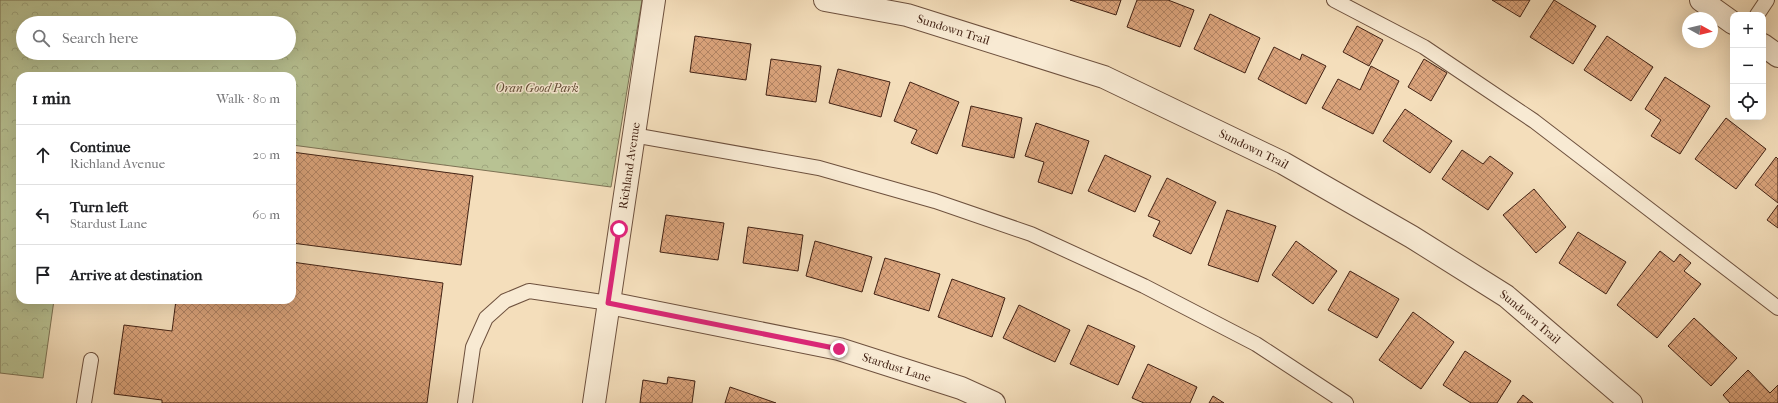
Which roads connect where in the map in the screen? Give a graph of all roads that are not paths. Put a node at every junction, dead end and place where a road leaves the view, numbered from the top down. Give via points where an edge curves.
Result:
1 (654, 0) edge
2 (825, 0) edge
3 (1334, 0) edge
4 (1701, 0) edge
5 (1767, 0) edge
6 (1759, 12) edge
7 (1730, 21) edge
8 (1766, 47) edge
9 (1778, 56) edge
10 (633, 135) junction
11 (608, 303) junction
12 (1778, 308) edge
13 (90, 360) dead end
14 (84, 403) edge
15 (465, 403) edge
16 (594, 403) edge
17 (994, 403) edge
18 (1346, 403) edge
19 (1631, 403) edge

1 - 10 street, Richland Avenue
2 - 19 street, Sundown Trail via 907,15 1104,77 1283,163 1412,237 1506,296
3 - 12 lane via 1424,47 1534,121
4 - 7 street
5 - 6 lane
8 - 9 street
10 - 11 street, Richland Avenue
10 - 18 lane via 819,168 935,201 1031,234 1144,286 1256,344
11 - 15 lane via 529,291 505,301 486,318 473,347
11 - 16 street, Richland Avenue
11 - 17 street, Stardust Lane via 839,349 961,388
13 - 14 lane

